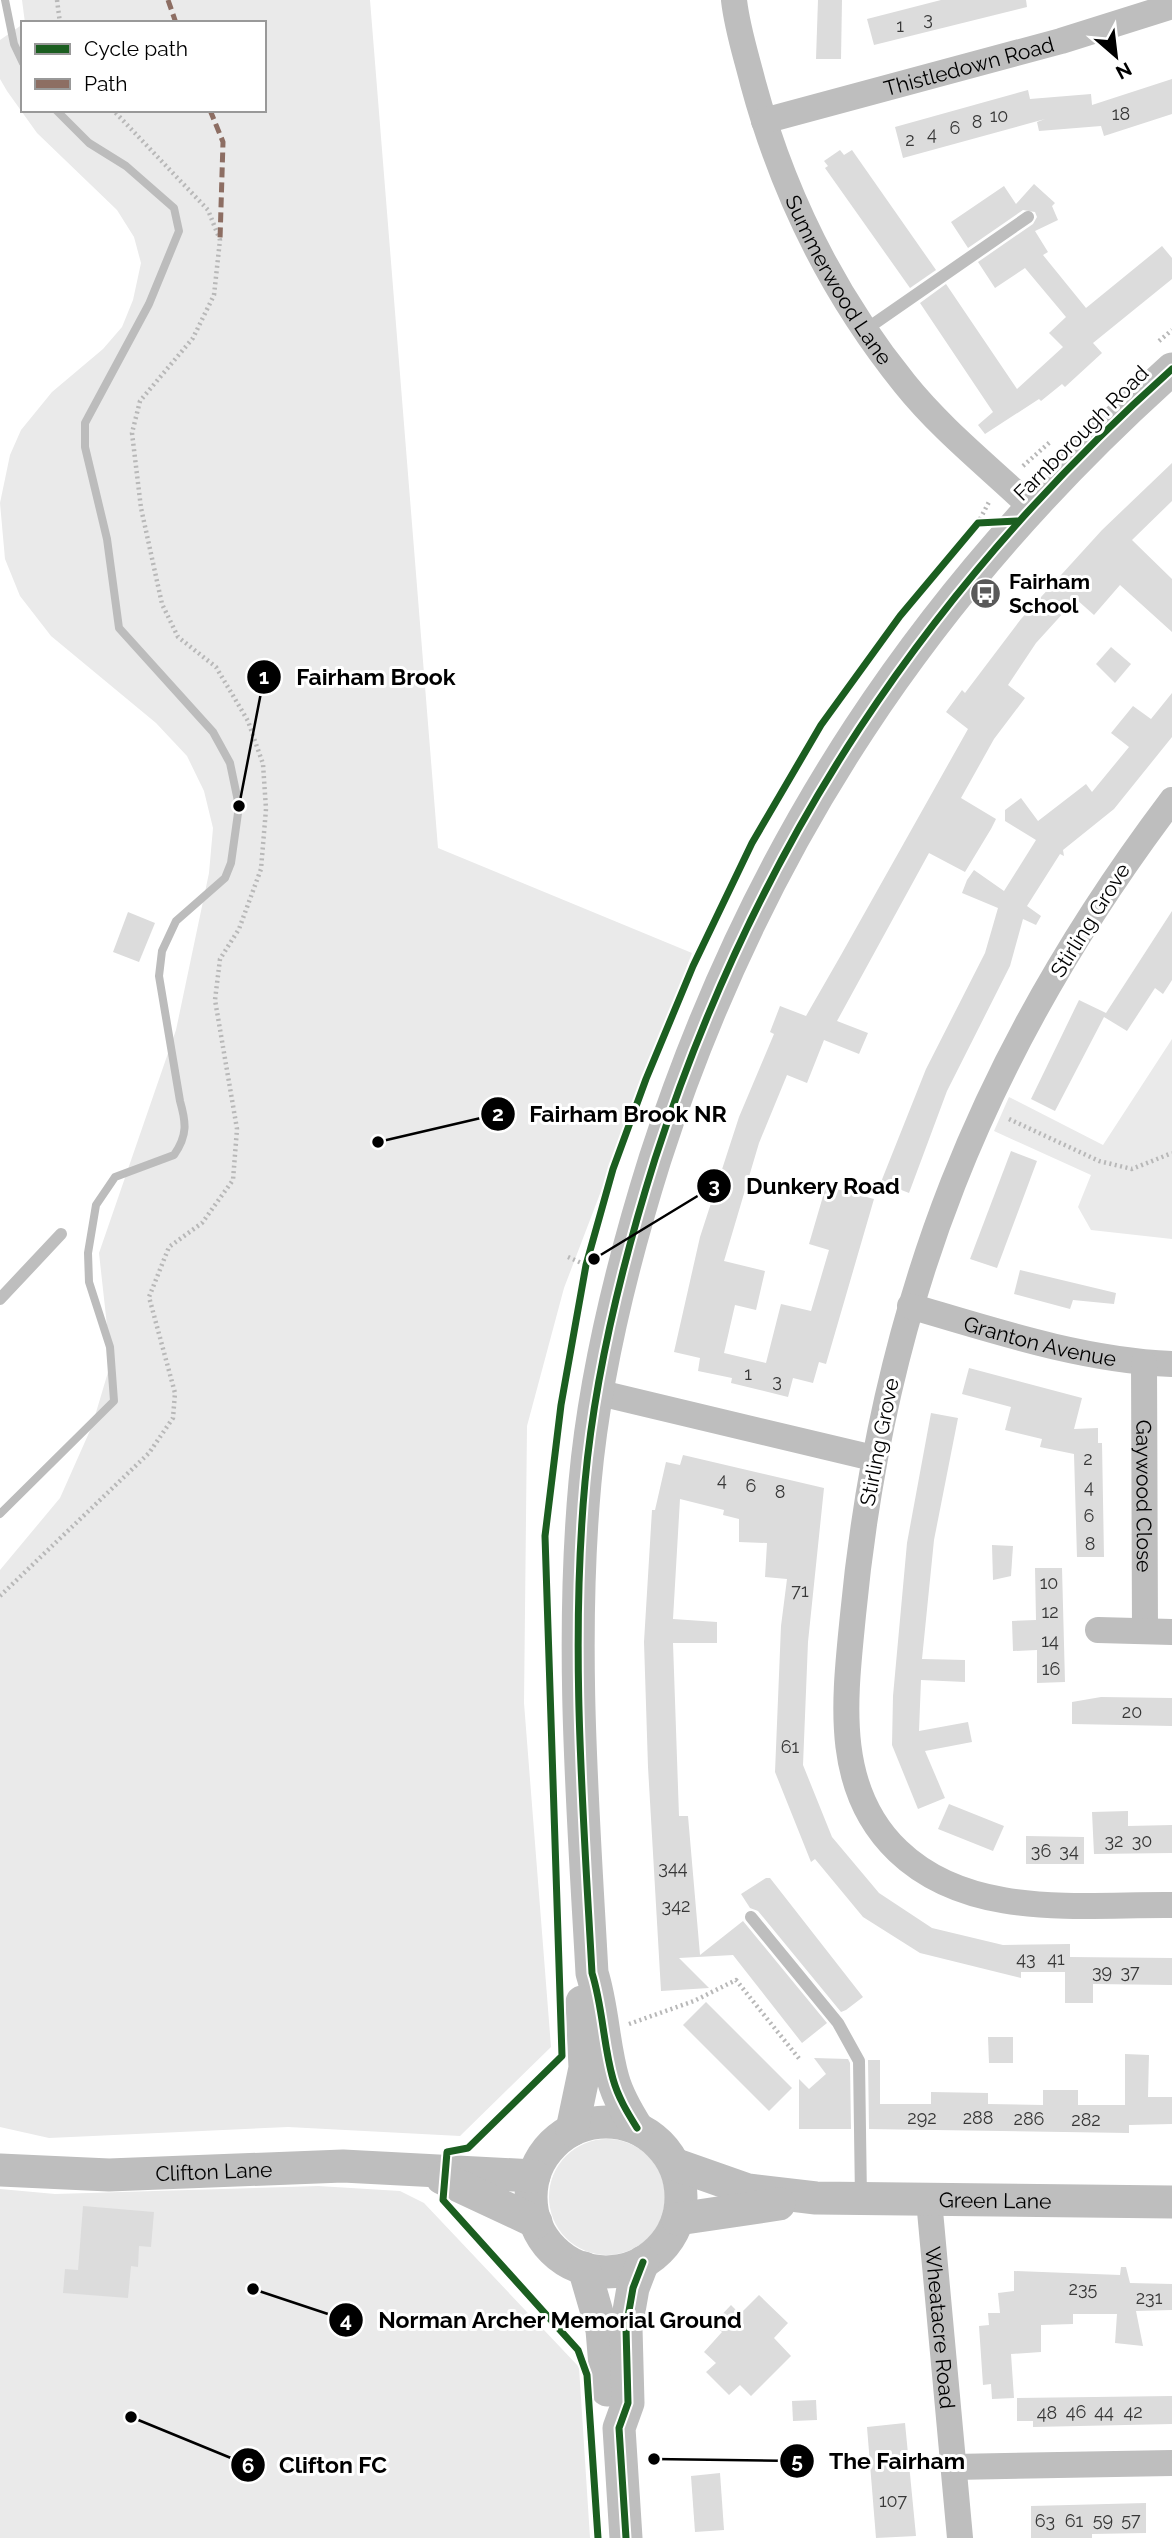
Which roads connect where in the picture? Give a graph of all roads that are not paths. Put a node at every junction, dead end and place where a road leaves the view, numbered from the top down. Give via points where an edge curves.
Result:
1 (734, 0) edge
2 (1172, 6) edge
3 (764, 121) junction
4 (1028, 217) dead end
5 (865, 330) junction
6 (1172, 369) edge
7 (1031, 507) junction
8 (1172, 800) edge
9 (61, 1234) dead end
10 (0, 1300) edge
11 (910, 1306) junction
12 (1144, 1363) junction
13 (1172, 1364) edge
14 (596, 1392) junction
15 (873, 1458) junction
16 (1098, 1630) dead end
17 (1145, 1631) junction
18 (1172, 1632) edge
19 (1172, 1905) edge
20 (751, 1917) dead end
21 (592, 1973) junction
22 (636, 2128) junction
23 (572, 2130) junction
24 (674, 2164) junction
25 (0, 2170) edge
26 (427, 2171) junction
27 (534, 2176) junction
28 (816, 2198) junction
29 (861, 2200) junction
30 (929, 2200) junction
31 (1172, 2202) edge
32 (678, 2219) junction
33 (536, 2222) junction
34 (643, 2262) junction
35 (584, 2268) junction
36 (620, 2428) junction
37 (1172, 2463) edge
38 (953, 2467) junction
39 (626, 2538) edge
40 (960, 2538) edge

1 - 3 street, Summerwood Lane
2 - 3 street, Thistledown Road via 1061,41
3 - 5 street, Summerwood Lane via 788,190 821,261
4 - 5 lane
5 - 7 street, Summerwood Lane via 907,386
6 - 7 street, Farnborough Road via 1078,456
7 - 14 street, Farnborough Road via 993,547 919,641 856,730 750,917 705,1019 666,1128 611,1318
8 - 11 street, Stirling Grove via 1126,861 1069,951 984,1106 931,1237
9 - 10 lane
11 - 12 street, Granton Avenue via 1038,1344
11 - 15 street, Stirling Grove
12 - 13 street, Granton Avenue
12 - 17 street, Gaywood Close
14 - 15 street
14 - 21 street, Farnborough Road via 578,1588 578,1711
15 - 19 street, Stirling Grove via 854,1608 846,1738 858,1789 881,1831 920,1869 962,1890 996,1900
16 - 17 street
17 - 18 street
20 - 29 lane via 838,2023 859,2061
21 - 22 street, Farnborough Road via 612,2078
21 - 23 street, Farnborough Road via 582,1998 585,2068
22 - 23 street via 604,2122
22 - 24 street via 659,2143
23 - 27 street via 549,2150
24 - 28 street, Green Lane via 748,2190
24 - 32 street via 681,2191
25 - 26 street, Clifton Lane via 109,2175 305,2166
26 - 27 street, Clifton Lane
26 - 33 street, Clifton Lane
27 - 33 street via 531,2199
28 - 29 street, Green Lane
28 - 32 street, Green Lane
29 - 30 street, Green Lane
30 - 31 street, Green Lane
30 - 38 street, Wheatacre Road
32 - 34 street via 665,2244
33 - 35 street via 546,2242 563,2258
34 - 35 street via 614,2271
34 - 36 street via 626,2329 628,2403
35 - 36 street via 602,2330 609,2406
36 - 39 street
37 - 38 street
38 - 40 street, Wheatacre Road

